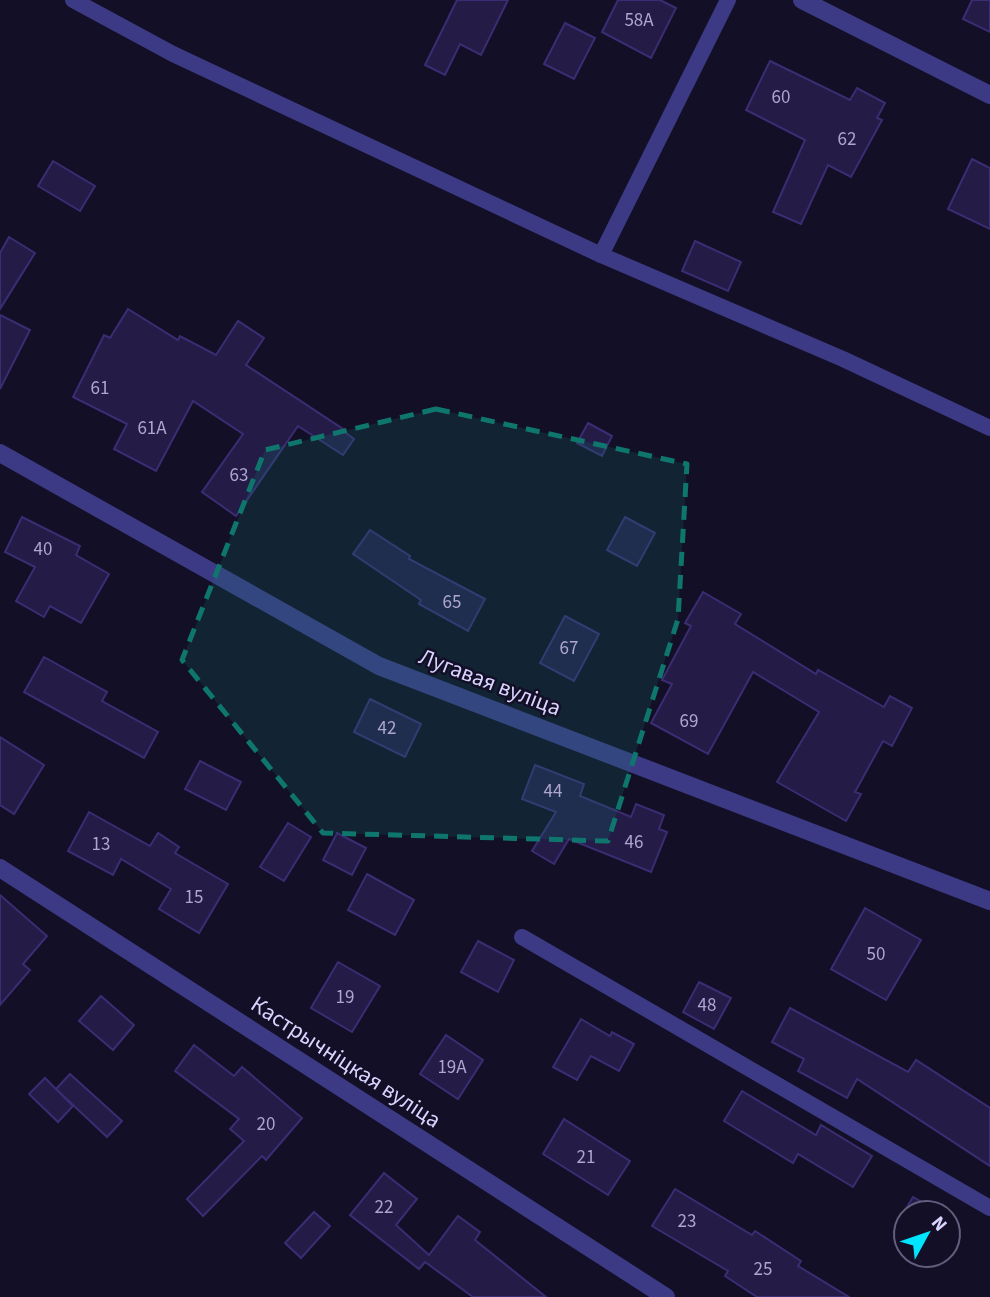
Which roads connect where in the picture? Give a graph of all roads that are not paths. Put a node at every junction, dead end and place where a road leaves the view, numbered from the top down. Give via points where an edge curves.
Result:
1 (73, 0) edge
2 (728, 0) edge
3 (802, 0) edge
4 (990, 95) edge
5 (601, 255) junction
6 (990, 428) edge
7 (0, 453) edge
8 (0, 868) edge
9 (990, 901) edge
10 (522, 937) dead end
11 (990, 1208) edge
12 (666, 1297) edge

1 - 5 lane via 173,54
2 - 5 lane
3 - 4 street
5 - 6 lane
7 - 9 street, Лугавая вуліца via 379,666
8 - 12 street, Кастрычніцкая вуліца
10 - 11 lane

